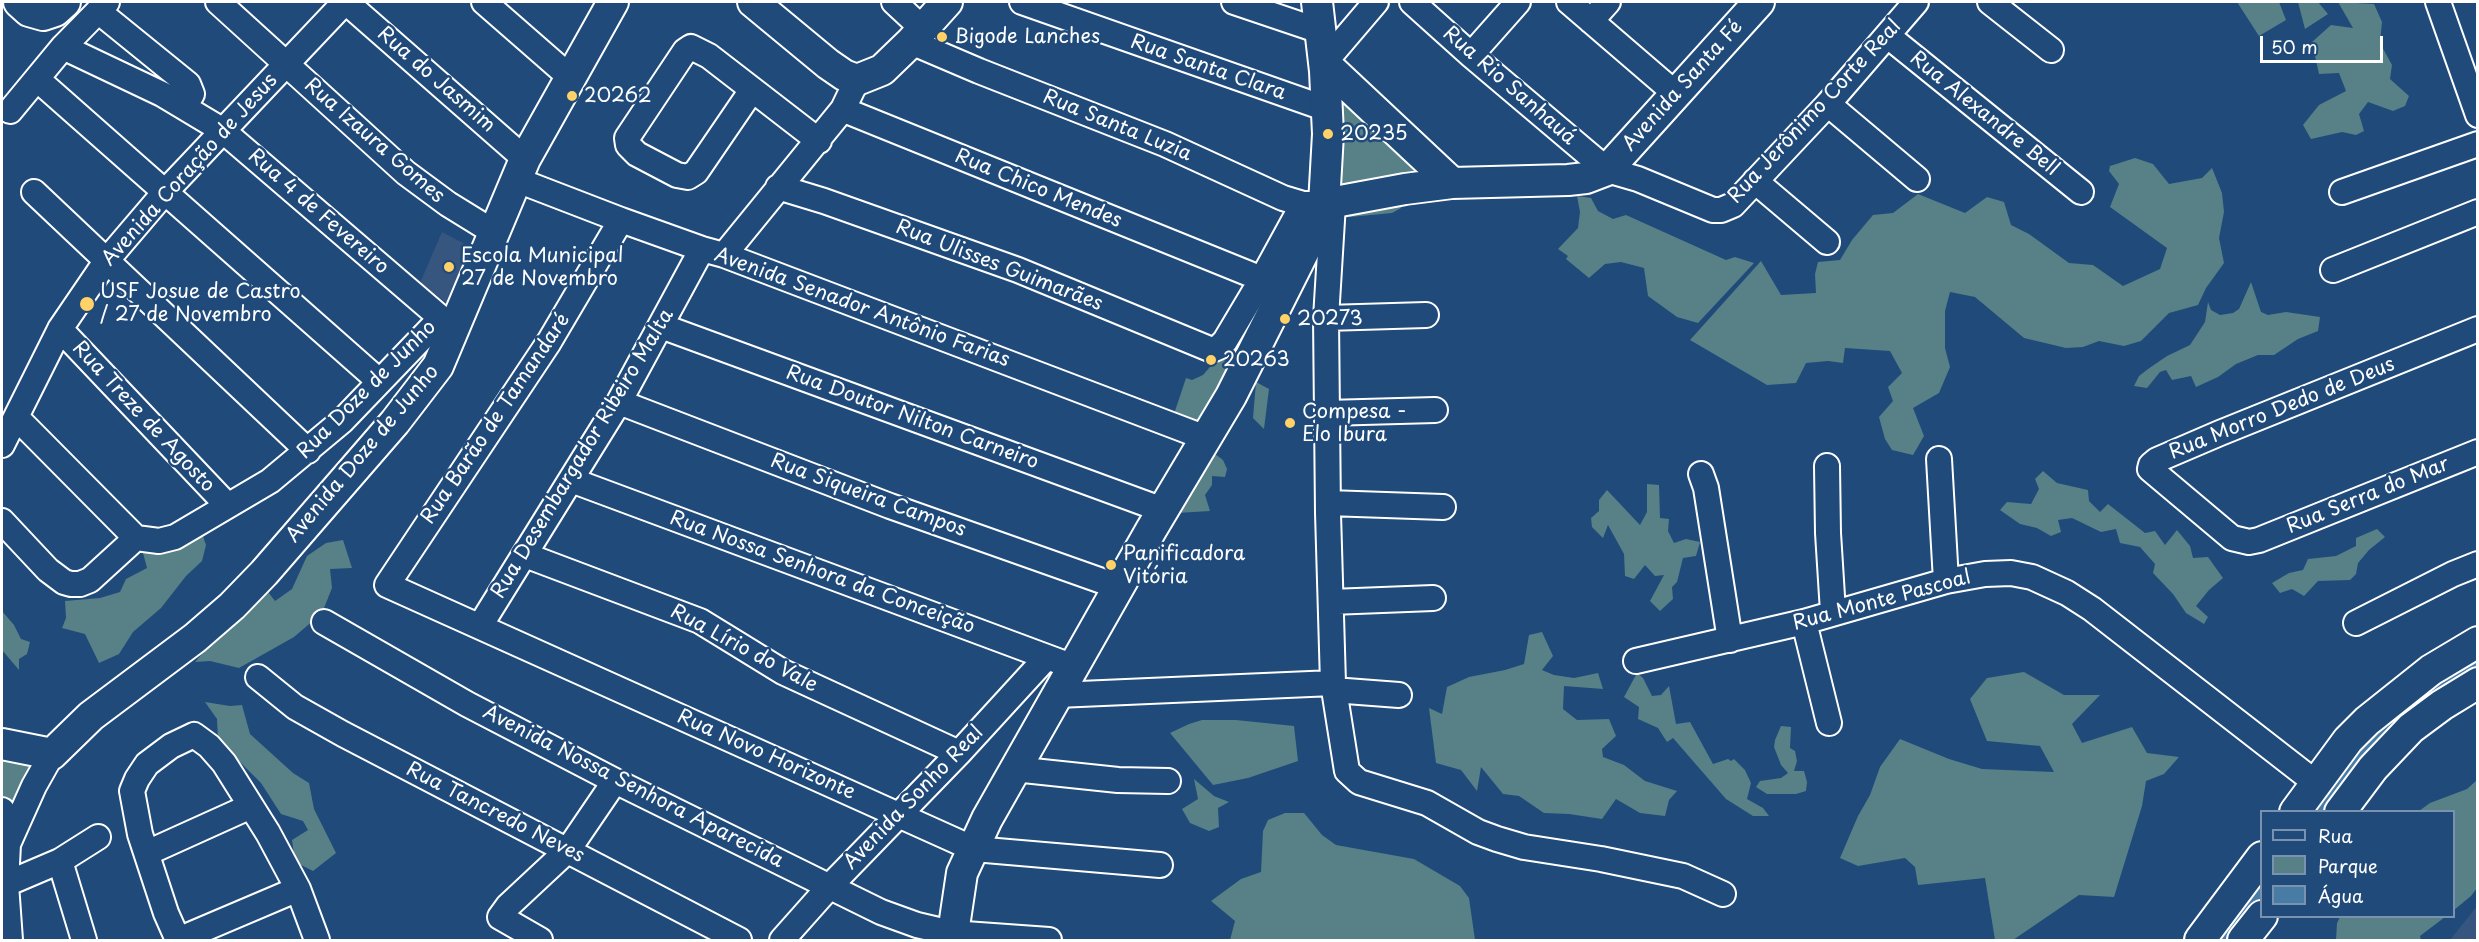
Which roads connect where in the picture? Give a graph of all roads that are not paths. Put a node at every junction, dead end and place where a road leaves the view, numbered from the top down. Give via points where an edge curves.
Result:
1 (20, 2) edge
2 (218, 2) edge
3 (346, 2) edge
4 (484, 2) edge
5 (612, 2) edge
6 (753, 2) edge
7 (894, 2) edge
8 (947, 2) edge
9 (1022, 2) edge
10 (1234, 2) edge
11 (1317, 2) edge
12 (1376, 2) edge
13 (1412, 2) edge
14 (1518, 2) edge
15 (1569, 2) edge
16 (1608, 2) edge
17 (1759, 2) edge
18 (1916, 2) edge
19 (1990, 2) edge
20 (2438, 2) edge
21 (60, 6) edge
22 (102, 6) edge
23 (1591, 21) junction
24 (1320, 31) junction
25 (917, 35) junction
26 (1888, 36) junction
27 (63, 47) junction
28 (2051, 50) dead end
29 (1471, 55) junction
30 (1324, 63) junction
31 (287, 64) junction
32 (571, 78) junction
33 (37, 79) junction
34 (858, 80) junction
35 (752, 90) junction
36 (1676, 94) junction
37 (1828, 104) junction
38 (185, 106) junction
39 (843, 109) junction
40 (1327, 109) junction
41 (10, 111) dead end
42 (2478, 116) edge
43 (222, 130) junction
44 (819, 141) junction
45 (2478, 144) edge
46 (521, 170) junction
47 (1607, 170) junction
48 (1917, 179) dead end
49 (1755, 181) junction
50 (1452, 183) junction
51 (778, 187) junction
52 (34, 192) dead end
53 (165, 192) junction
54 (2082, 192) dead end
55 (2342, 192) dead end
56 (1320, 204) junction
57 (2478, 212) edge
58 (621, 220) junction
59 (495, 233) junction
60 (1827, 242) dead end
61 (713, 252) junction
62 (107, 260) junction
63 (2333, 270) dead end
64 (1262, 279) junction
65 (1426, 315) dead end
66 (1326, 318) junction
67 (448, 322) junction
68 (661, 326) junction
69 (60, 329) junction
70 (2478, 329) edge
71 (379, 381) junction
72 (619, 402) junction
73 (1435, 410) dead end
74 (1327, 413) junction
75 (17, 418) junction
76 (1206, 438) junction
77 (2, 445) edge
78 (308, 451) junction
79 (2478, 452) edge
80 (1939, 459) dead end
81 (1827, 465) dead end
82 (1701, 474) dead end
83 (571, 480) junction
84 (1329, 503) junction
85 (227, 505) junction
86 (1443, 507) dead end
87 (1163, 510) junction
88 (2, 521) edge
89 (136, 538) junction
90 (2259, 540) joint
91 (525, 555) junction
92 (2478, 564) edge
93 (1946, 581) junction
94 (387, 585) joint
95 (1119, 587) junction
96 (1433, 598) dead end
97 (1331, 602) junction
98 (1833, 612) junction
99 (324, 622) dead end
100 (1804, 622) junction
101 (2356, 623) dead end
102 (480, 626) junction
103 (1730, 640) junction
104 (2478, 642) edge
105 (1636, 661) dead end
106 (1060, 662) junction
107 (258, 677) dead end
108 (2478, 683) edge
109 (1333, 687) junction
110 (1057, 695) junction
111 (1399, 695) dead end
112 (1829, 723) dead end
113 (2, 744) edge
114 (959, 753) junction
115 (52, 754) junction
116 (1014, 769) junction
117 (615, 781) junction
118 (1168, 781) dead end
119 (2316, 783) junction
120 (251, 806) junction
121 (2, 810) edge
122 (2296, 810) edge
123 (2342, 810) edge
124 (898, 814) junction
125 (98, 837) dead end
126 (8, 844) junction
127 (974, 849) junction
128 (568, 850) junction
129 (147, 853) junction
130 (2260, 860) edge
131 (60, 861) junction
132 (1160, 865) dead end
133 (6, 884) junction
134 (830, 886) junction
135 (298, 889) junction
136 (1723, 894) dead end
137 (2260, 918) edge
138 (951, 937) edge
139 (312, 939) edge
140 (10, 940) edge
141 (84, 940) edge
142 (178, 940) edge
143 (540, 940) edge
144 (739, 940) edge
145 (782, 940) edge
146 (1049, 940) edge
147 (2200, 940) edge
148 (2243, 940) edge

1 - 21 main road via 38,14
2 - 31 street, Rua Izaura Gomes
3 - 31 street, Avenida Coração de Jesus
3 - 46 street, Rua do Jasmim
4 - 32 street
5 - 32 main road, Avenida Doze de Junho
6 - 34 main road via 828,64
7 - 25 street, Rua Santa Luzia
8 - 25 main road
9 - 40 street, Rua Santa Clara
10 - 24 street
11 - 24 main road
12 - 30 street
13 - 29 street, Rua Rio Sanhauá
14 - 29 street
15 - 23 street
16 - 23 street
17 - 36 main road, Avenida Santa Fé
18 - 26 street, Rua Jerônimo Corte Real
19 - 28 street
20 - 42 street
22 - 27 street
22 - 38 street via 188,84 192,94
23 - 36 street
24 - 30 main road
25 - 34 main road via 882,70
25 - 56 street, Rua Santa Luzia via 979,71 1165,144 1267,190
26 - 37 street, Rua Jerônimo Corte Real
26 - 54 street, Rua Alexandre Bell
27 - 33 street
27 - 38 street, Rua 4 de Fevereiro
29 - 47 street, Rua Rio Sanhauá
30 - 40 main road
30 - 50 main road
31 - 43 street, Avenida Coração de Jesus
31 - 59 street, Rua Izaura Gomes via 406,173
32 - 46 main road, Avenida Doze de Junho
33 - 41 street
33 - 53 street
34 - 39 street
35 - 35 street via 686,178 630,148 627,138 690,47
35 - 44 street
36 - 47 main road, Avenida Santa Fé
37 - 48 street
37 - 49 street, Rua Jerônimo Corte Real
38 - 43 street, Rua 4 de Fevereiro
39 - 44 street, Rua Desembargador Ribeiro Malta
39 - 64 street, Rua Chico Mendes
40 - 56 main road via 1327,161
43 - 53 street, Avenida Coração de Jesus
43 - 67 street, Rua 4 de Fevereiro
44 - 51 street, Rua Desembargador Ribeiro Malta
45 - 55 street
46 - 58 street, Avenida Senador Antônio Farias
46 - 59 main road, Avenida Doze de Junho
47 - 49 street, Rua Jerônimo Corte Real via 1713,210 1733,205
47 - 50 main road via 1569,180
49 - 60 street
50 - 56 main road
51 - 61 street, Rua Desembargador Ribeiro Malta
51 - 64 street, Rua Ulisses Guimarães via 1018,270 1212,350 1225,341
52 - 62 street
53 - 62 street, Avenida Coração de Jesus
53 - 71 street
56 - 64 street
56 - 66 street
56 - 76 main road via 1298,266
57 - 63 street
58 - 61 street, Avenida Senador Antônio Farias
58 - 94 street, Rua Barão de Tamandaré via 549,342
59 - 67 main road, Avenida Doze de Junho
61 - 68 street, Rua Desembargador Ribeiro Malta
61 - 76 street, Avenida Senador Antônio Farias
62 - 69 street, Avenida Coração de Jesus
62 - 78 street
65 - 66 street
66 - 74 street
67 - 71 street, Rua Doze de Junho
67 - 115 main road, Avenida Doze de Junho via 431,377 264,573 195,638 91,716
68 - 72 street, Rua Desembargador Ribeiro Malta
68 - 87 street, Rua Doutor Nilton Carneiro
69 - 75 street, Avenida Coração de Jesus
69 - 85 street, Rua Treze de Agosto
70 - 90 street, Rua Morro Dedo de Deus via 2220,433 2151,465 2150,469 2232,538 2239,542
71 - 78 street, Rua Doze de Junho
72 - 83 street, Rua Desembargador Ribeiro Malta
72 - 95 street, Rua Siqueira Campos via 890,506
73 - 74 street
74 - 84 street
75 - 77 street, Avenida Coração de Jesus
75 - 89 street
76 - 87 main road
78 - 85 street, Rua Doze de Junho via 270,481
79 - 90 street, Rua Serra do Mar
80 - 93 street
81 - 98 street
82 - 103 street
83 - 91 street, Rua Desembargador Ribeiro Malta
83 - 106 street, Rua Nossa Senhora da Conceição
84 - 86 street
84 - 97 street
85 - 89 street, Rua Doze de Junho via 167,540 150,542
87 - 95 main road
88 - 89 street via 48,570 71,584 90,580
91 - 102 street, Rua Desembargador Ribeiro Malta
91 - 114 street, Rua Lírio do Vale via 700,621 783,672
92 - 101 street
93 - 98 street, Rua Monte Pascoal
93 - 119 street, Rua Monte Pascoal via 2012,573 2067,592
94 - 102 street, Rua Novo Horizonte
95 - 106 main road
96 - 97 street
97 - 109 street
98 - 100 street, Rua Monte Pascoal
99 - 117 street, Avenida Nossa Senhora Aparecida via 467,704
100 - 103 street, Rua Monte Pascoal
100 - 112 street
102 - 124 street, Rua Novo Horizonte
103 - 105 street, Rua Monte Pascoal
104 - 119 main road via 2431,670 2367,721
106 - 110 main road
106 - 114 street, Avenida Sonho Real
107 - 128 street, Rua Tancredo Neves via 316,720
108 - 123 main road via 2411,729 2373,768
109 - 110 street
109 - 111 street
109 - 136 street via 1344,764 1359,782 1427,803 1497,839 1673,874
110 - 116 main road
113 - 115 main road
114 - 124 street, Avenida Sonho Real
115 - 126 street
116 - 118 street
116 - 127 main road
117 - 128 street
117 - 134 street, Avenida Nossa Senhora Aparecida
119 - 122 main road
120 - 129 street
120 - 129 street via 220,758 194,735 147,764 132,791
120 - 135 street
121 - 126 street
124 - 127 street, Rua Novo Horizonte
124 - 134 street, Avenida Sonho Real
125 - 131 street
126 - 133 street
127 - 132 street, Rua Novo Horizonte
127 - 138 main road via 962,873
128 - 143 street via 500,917
128 - 144 street, Rua Tancredo Neves
129 - 142 street
130 - 147 main road
131 - 133 street
131 - 141 street
133 - 140 street
134 - 138 street, Avenida Nossa Senhora Aparecida via 881,912
134 - 145 street, Avenida Sonho Real
135 - 139 street
135 - 142 street
137 - 148 main road
138 - 146 street, Avenida Nossa Senhora Aparecida

